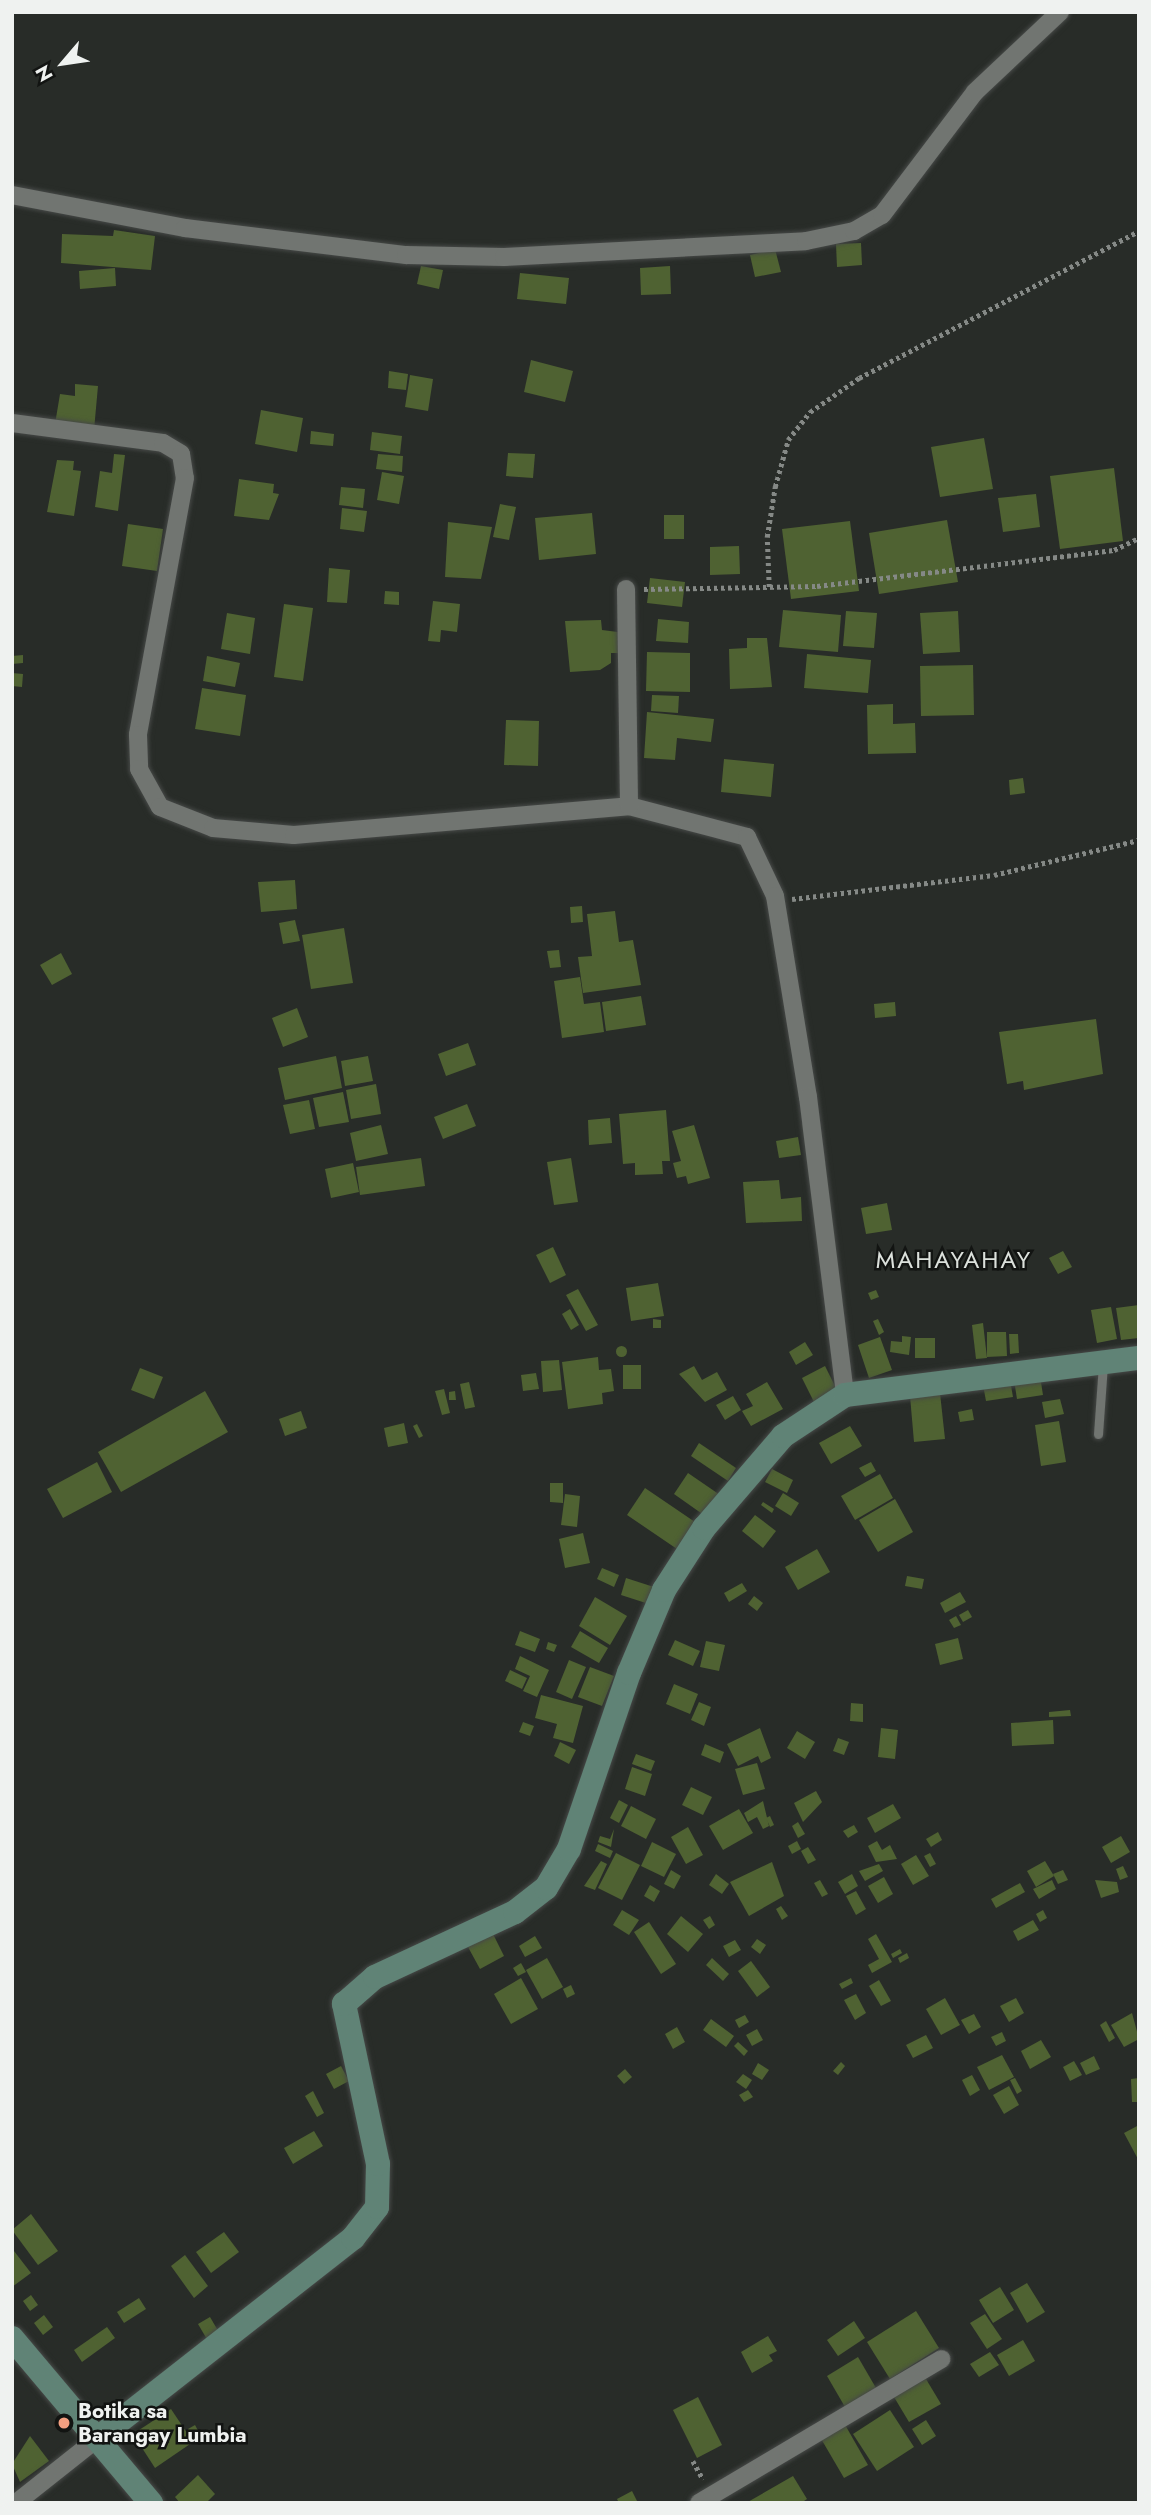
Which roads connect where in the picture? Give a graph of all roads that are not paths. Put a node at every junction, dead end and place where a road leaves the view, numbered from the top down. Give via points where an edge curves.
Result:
1 (1060, 12) edge
2 (12, 195) edge
3 (12, 423) edge
4 (625, 589) road end
5 (629, 806) junction
6 (1139, 1358) edge
7 (1102, 1360) junction
8 (845, 1395) junction
9 (1098, 1434) dead end
10 (12, 2338) edge
11 (942, 2359) dead end
12 (98, 2438) junction
13 (16, 2503) edge
14 (151, 2503) edge
15 (699, 2503) edge

1 - 2 street via 975,92 882,215 853,231 806,241 504,257 406,255 186,228
3 - 5 street via 163,443 181,454 185,478 138,735 143,780 160,807 212,828 294,835
4 - 5 street
5 - 8 street via 747,837 775,896 808,1097
6 - 7 street
7 - 8 street
7 - 9 lane
8 - 12 street via 783,1436 704,1528 664,1590 629,1673 569,1849 546,1888 515,1912 375,1978 344,2004 379,2164 378,2197 370,2217 353,2238
10 - 12 street
11 - 15 street
12 - 13 street
12 - 14 street

